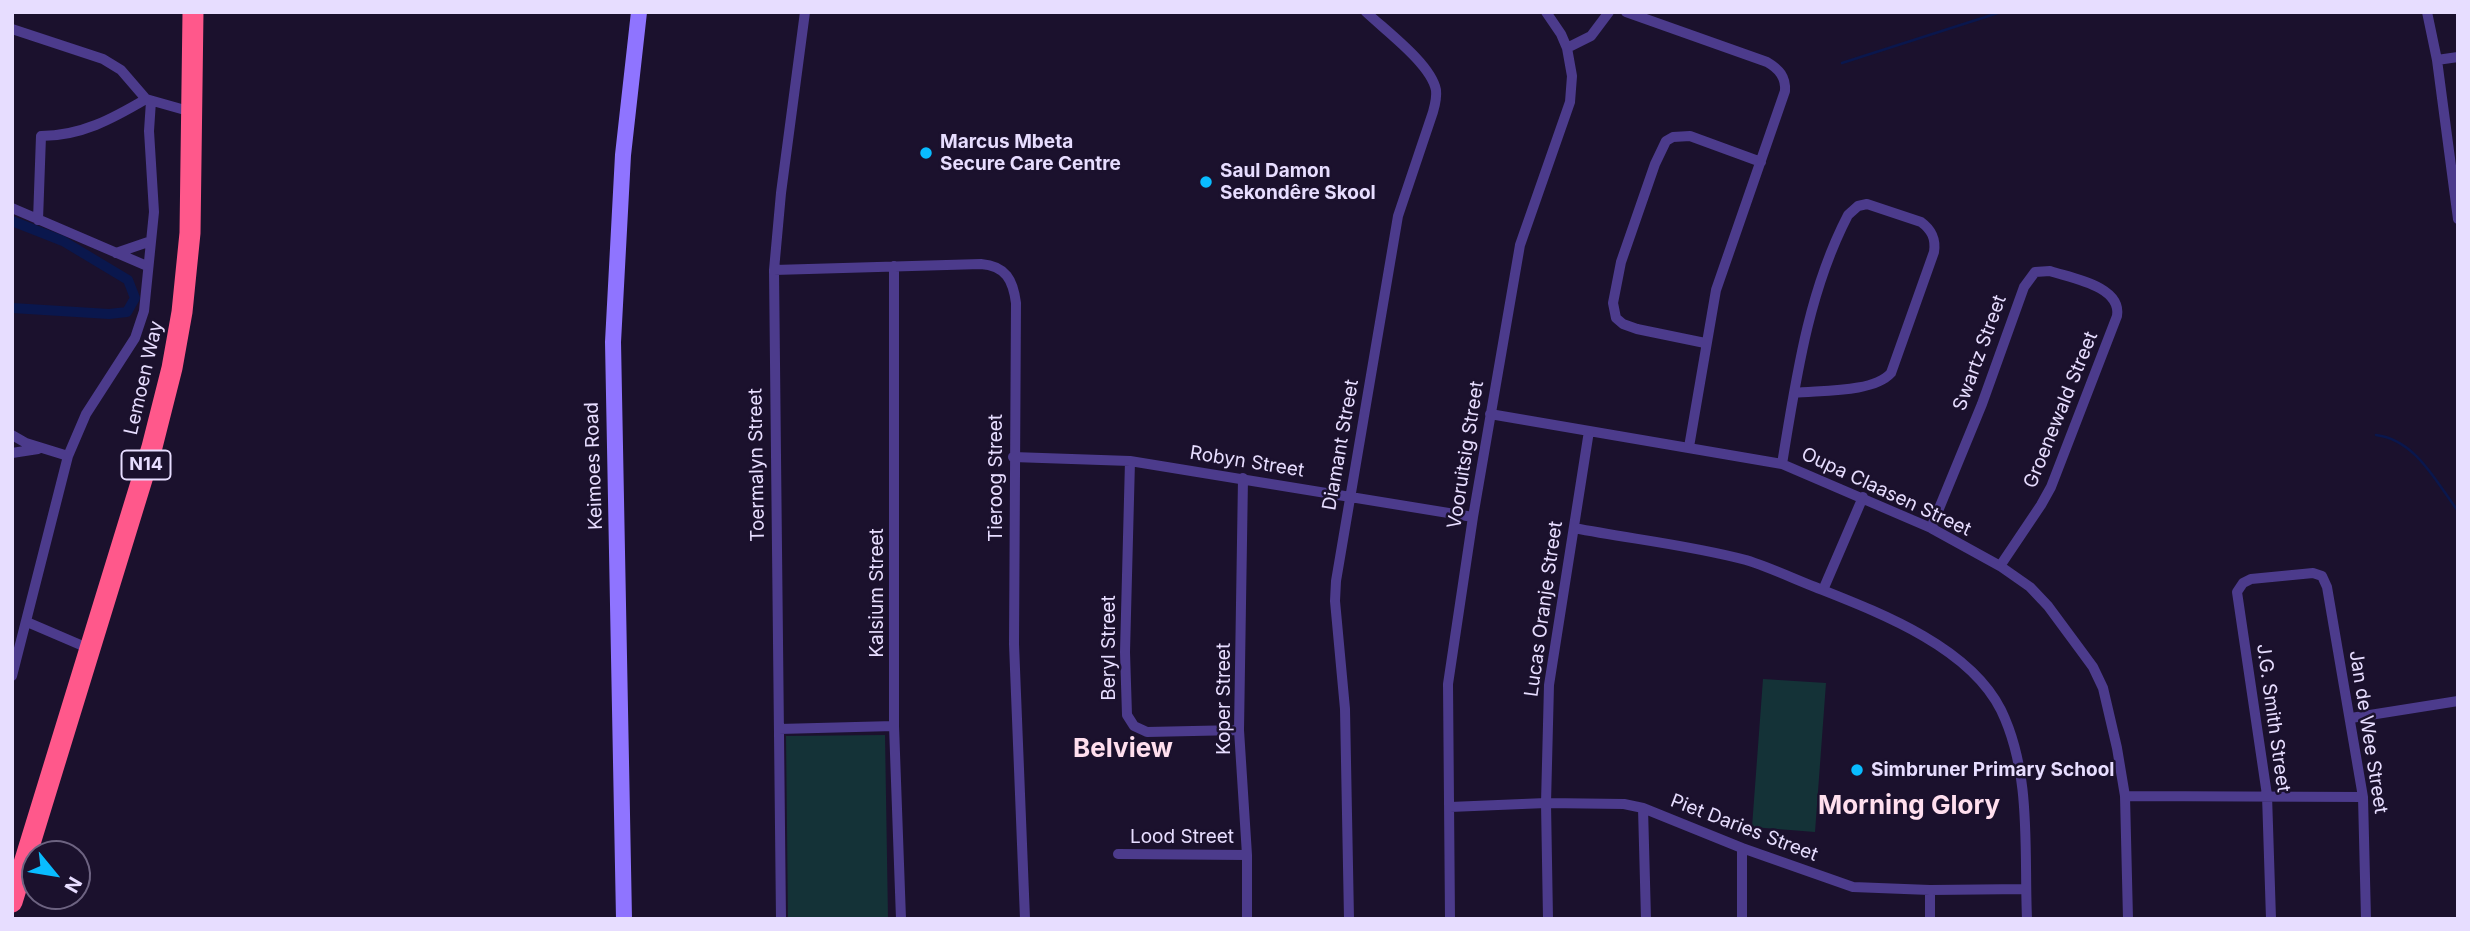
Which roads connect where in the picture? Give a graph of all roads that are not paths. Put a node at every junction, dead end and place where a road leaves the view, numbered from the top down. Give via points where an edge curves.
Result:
1 (193, 12) edge
2 (639, 12) edge
3 (805, 12) edge
4 (1366, 12) edge
5 (1546, 12) edge
6 (1609, 12) edge
7 (1626, 12) edge
8 (2427, 12) edge
9 (12, 29) edge
10 (1567, 48) junction
11 (2458, 57) edge
12 (2437, 60) junction
13 (148, 100) junction
14 (192, 112) junction
15 (2454, 154) edge
16 (1761, 162) junction
17 (12, 208) edge
18 (2458, 219) edge
19 (38, 220) junction
20 (151, 241) junction
21 (116, 253) junction
22 (147, 266) junction
23 (894, 267) junction
24 (774, 270) junction
25 (2113, 297) joint
26 (1705, 343) junction
27 (1794, 393) junction
28 (1490, 414) junction
29 (1589, 431) junction
30 (12, 435) edge
31 (1689, 447) junction
32 (41, 448) junction
33 (12, 453) edge
34 (68, 456) junction
35 (1013, 457) junction
36 (1130, 461) junction
37 (1782, 464) junction
38 (1243, 478) junction
39 (1350, 497) junction
40 (1863, 497) junction
41 (1473, 517) junction
42 (1574, 528) junction
43 (1931, 528) junction
44 (2000, 566) junction
45 (2299, 573) joint
46 (1823, 590) junction
47 (27, 622) junction
48 (90, 649) junction
49 (15, 657) edge
50 (12, 676) edge
51 (2458, 701) edge
52 (2351, 718) junction
53 (894, 726) junction
54 (779, 729) junction
55 (1240, 730) junction
56 (2267, 795) junction
57 (2125, 796) junction
58 (2363, 797) junction
59 (1546, 803) junction
60 (1450, 807) junction
61 (1643, 808) junction
62 (1742, 848) junction
63 (1118, 854) dead end
64 (1247, 855) junction
65 (2026, 889) junction
66 (1930, 890) junction
67 (12, 902) edge
68 (624, 919) edge
69 (781, 919) edge
70 (901, 919) edge
71 (1026, 919) edge
72 (1247, 919) edge
73 (1349, 919) edge
74 (1450, 919) edge
75 (1548, 919) edge
76 (1646, 919) edge
77 (1742, 919) edge
78 (1930, 919) edge
79 (2027, 919) edge
80 (2128, 919) edge
81 (2270, 919) edge
82 (2366, 919) edge

1 - 14 highway, Lemoen Way / N14
2 - 68 street, Keimoes Road via 623,155 613,342
3 - 24 street, Toermalyn Street
4 - 39 street, Diamant Street via 1425,69 1436,95 1398,216
5 - 10 street, Vooruitsig Street
6 - 10 street via 1591,36
7 - 16 street via 1767,62 1781,73 1785,92
8 - 12 street
9 - 13 street via 112,64
10 - 28 street, Vooruitsig Street via 1570,102 1523,231
11 - 12 street
12 - 15 street
13 - 14 street
13 - 19 street via 95,127 41,136
13 - 20 street via 154,198
14 - 48 highway, Lemoen Way / N14 via 190,233 172,368
15 - 18 street
16 - 26 street via 1716,290
16 - 26 street via 1690,136 1666,141 1620,262 1613,303 1623,324
17 - 19 street
19 - 21 street
20 - 21 street
20 - 22 street
21 - 22 street
22 - 34 street via 144,311 135,338 86,414
23 - 24 street, Tieroog Street
23 - 35 street, Tieroog Street via 988,265 1010,278 1016,303
23 - 53 street, Kalsium Street
24 - 54 street, Toermalyn Street
25 - 43 street, Swartz Street via 2050,271 2030,276
25 - 44 street, Groenewald Street via 2117,316 2051,487
26 - 31 street
27 - 27 street via 1808,318 1848,215 1867,204 1929,228 1934,252 1891,373 1880,382 1858,387
27 - 37 street
28 - 29 street, Oupa Claasen Street
28 - 41 street, Vooruitsig Street
29 - 31 street, Oupa Claasen Street
29 - 42 street, Lucas Oranje Street
30 - 32 street
31 - 37 street, Oupa Claasen Street
32 - 33 street
32 - 34 street
34 - 47 street
35 - 36 street, Robyn Street
35 - 71 street, Tieroog Street via 1014,670
36 - 38 street, Robyn Street
36 - 55 street, Beryl Street via 1127,715 1134,726 1147,732
37 - 40 street, Oupa Claasen Street
38 - 39 street, Robyn Street
38 - 55 street, Koper Street
39 - 41 street, Robyn Street
39 - 73 street, Diamant Street via 1335,601 1345,709
40 - 43 street, Oupa Claasen Street
40 - 46 street
41 - 60 street, Vooruitsig Street via 1448,684
42 - 46 street via 1748,561
42 - 59 street, Lucas Oranje Street via 1549,685
43 - 44 street, Oupa Claasen Street
44 - 57 street, Oupa Claasen Street via 2048,606 2093,667 2103,688
45 - 52 street, Jan de Wee Street via 2317,573 2327,584
45 - 56 street, J.G. Smith Street via 2251,579 2237,592
46 - 65 street via 1880,614 1943,649 1990,691 2019,764
47 - 48 street
47 - 49 street
48 - 67 highway, Lemoen Way / N14
49 - 50 street
51 - 52 street
52 - 58 street, Jan de Wee Street
53 - 54 street
53 - 70 street, Kalsium Street
54 - 69 street, Toermalyn Street
55 - 64 street, Koper Street
56 - 57 street
56 - 58 street
56 - 81 street, J.G. Smith Street
57 - 80 street, Oupa Claasen Street
58 - 82 street, Jan de Wee Street
59 - 60 street, Piet Daries Street
59 - 61 street, Piet Daries Street via 1616,803
59 - 75 street, Lucas Oranje Street
60 - 74 street, Vooruitsig Street
61 - 62 street, Piet Daries Street
61 - 76 street
62 - 66 street, Piet Daries Street via 1853,887
62 - 77 street
63 - 64 street, Lood Street
64 - 72 street, Koper Street
65 - 66 street, Piet Daries Street
65 - 79 street
66 - 78 street

